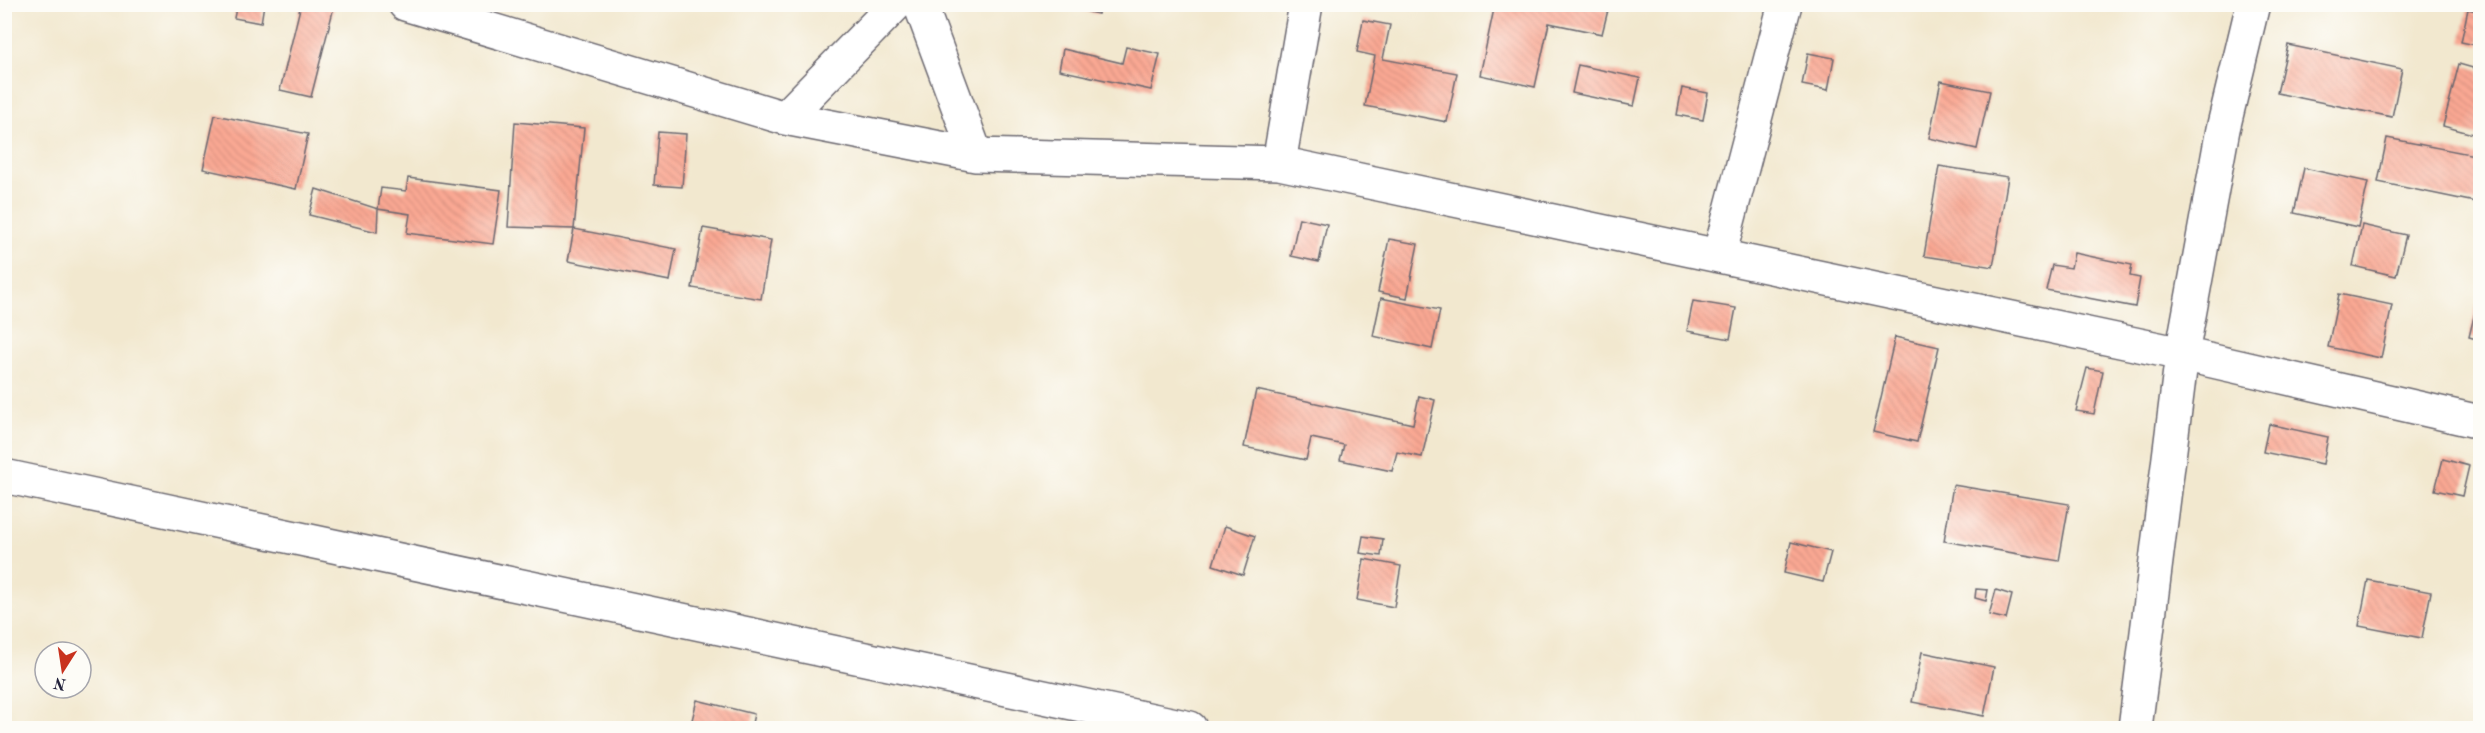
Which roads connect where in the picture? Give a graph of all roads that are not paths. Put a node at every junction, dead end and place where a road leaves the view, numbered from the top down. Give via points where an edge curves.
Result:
1 (405, 4) edge
2 (896, 4) edge
3 (920, 4) edge
4 (1306, 4) edge
5 (1785, 4) edge
6 (2253, 4) edge
7 (785, 118) junction
8 (976, 155) junction
9 (1279, 164) junction
10 (1719, 256) junction
11 (2182, 354) junction
12 (2481, 422) edge
13 (4, 476) edge
14 (1190, 729) edge
15 (2135, 729) edge

1 - 7 street
2 - 7 street
3 - 8 street
4 - 9 street
5 - 10 street
6 - 11 street via 2223,129
7 - 8 street
8 - 9 street
9 - 10 street
10 - 11 street
11 - 12 street
11 - 15 street
13 - 14 street

